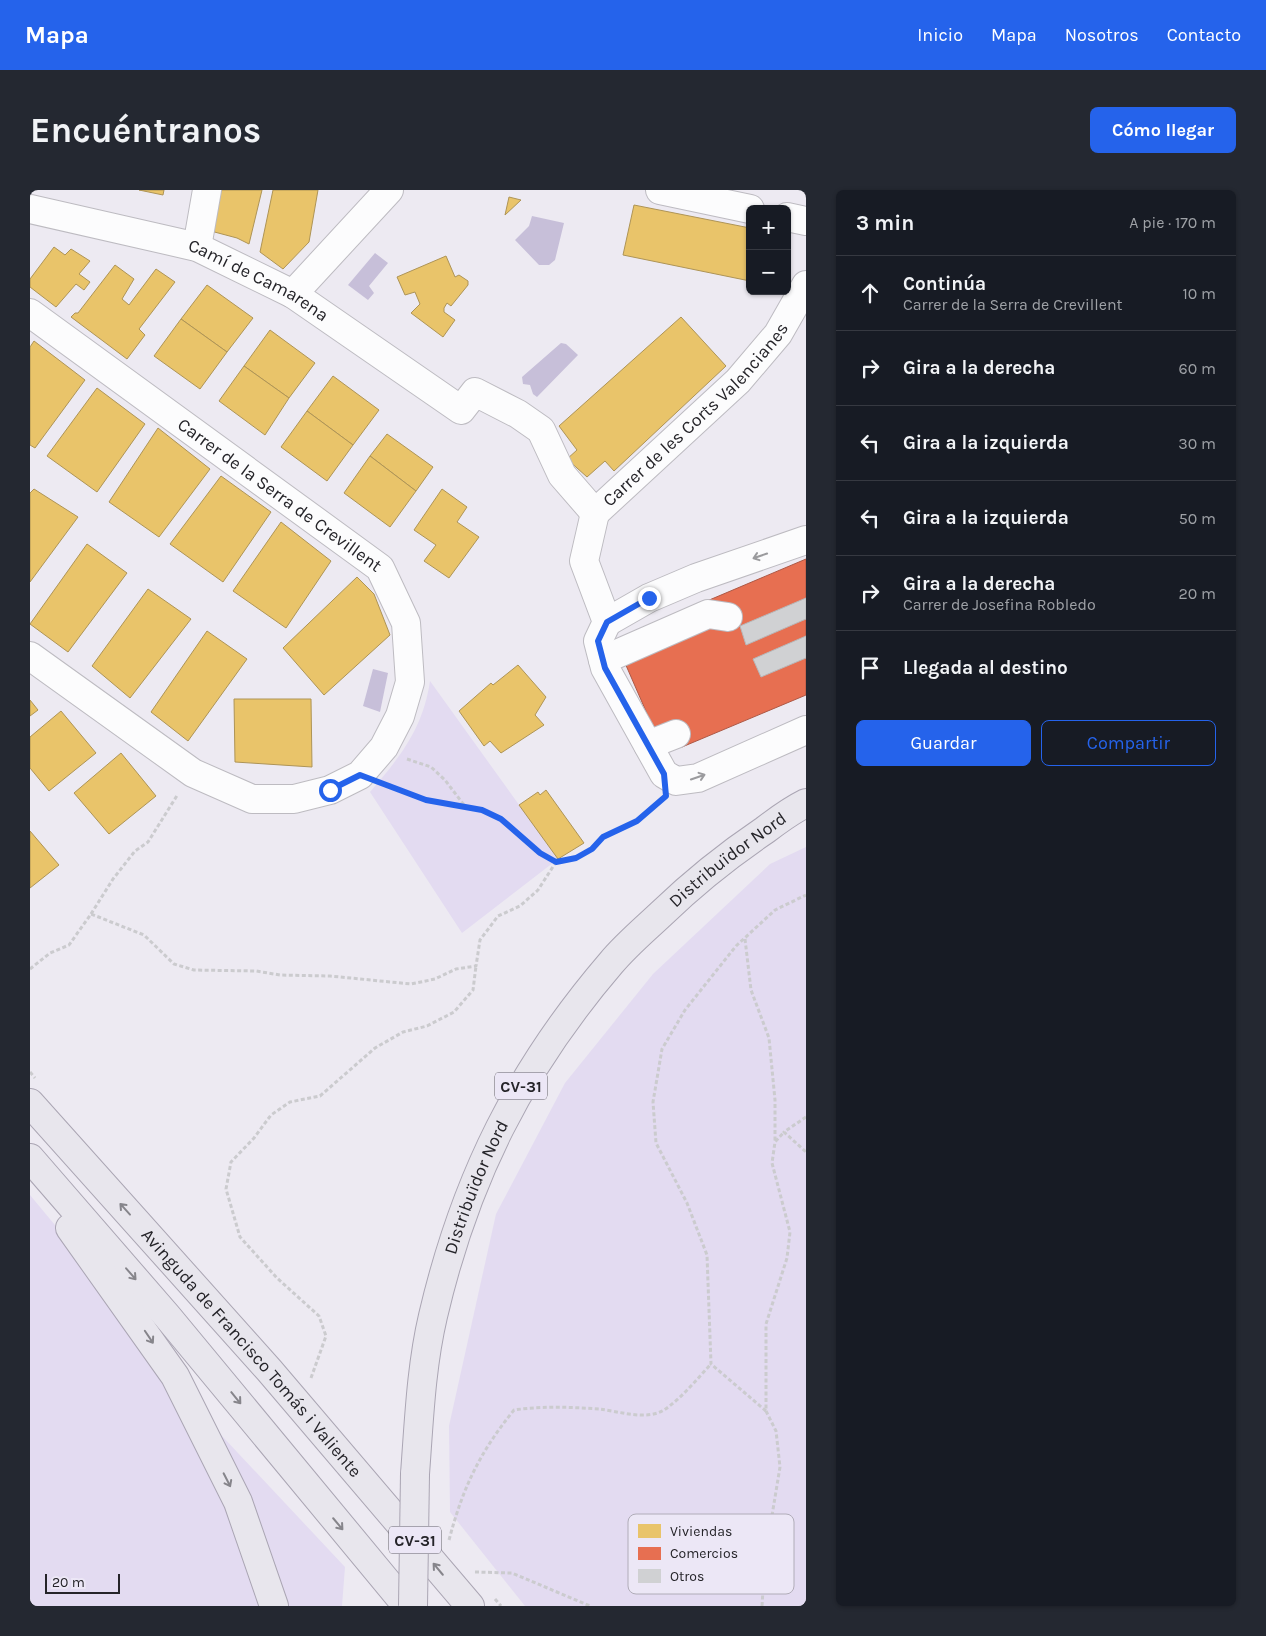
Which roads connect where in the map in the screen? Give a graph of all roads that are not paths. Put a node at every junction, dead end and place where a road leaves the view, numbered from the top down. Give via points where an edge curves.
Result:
1 (207, 190) edge
2 (389, 190) edge
3 (660, 190) edge
4 (61, 202) edge
5 (746, 208) edge
6 (30, 209) edge
7 (791, 218) edge
8 (806, 221) edge
9 (197, 247) junction
10 (806, 285) edge
11 (293, 294) junction
12 (30, 313) edge
13 (595, 513) junction
14 (806, 540) edge
15 (728, 617) dead end
16 (607, 622) junction
17 (30, 656) edge
18 (603, 660) junction
19 (806, 730) edge
20 (676, 734) dead end
21 (648, 745) junction
22 (806, 803) edge
23 (30, 1103) edge
24 (30, 1158) edge
25 (30, 1169) edge
26 (274, 1606) edge
27 (407, 1606) edge
28 (413, 1606) edge
29 (470, 1606) edge

1 - 9 street
2 - 11 street
3 - 5 street
4 - 6 street, Camí de Camarena
4 - 9 street, Camí de Camarena
7 - 8 street
9 - 11 street, Camí de Camarena
10 - 13 street, Carrer de les Corts Valencianes via 778,334 738,381
11 - 13 street, Camí de Camarena via 461,410 475,392 541,430 562,475
12 - 17 street, Carrer de la Serra de Crevillent via 380,568 406,623 410,682 400,716 384,747 360,775 330,790 294,799 252,799 193,773
13 - 16 street via 584,561
14 -> 16 street via 696,578 649,598
15 - 18 street via 708,614
16 - 18 street via 598,641
18 - 21 street
21 -> 19 street via 664,774 676,781 698,778
20 - 21 street
22 - 28 main road, Distribuïdor Nord / CV-31, bridge via 692,884 612,961 548,1043 518,1090 494,1137 452,1245 433,1317 421,1393
29 -> 23 main road, Avinguda de Francisco Tomás i Valiente via 269,1370
24 -> 27 main road via 174,1323
25 -> 26 main road via 175,1376 238,1502

